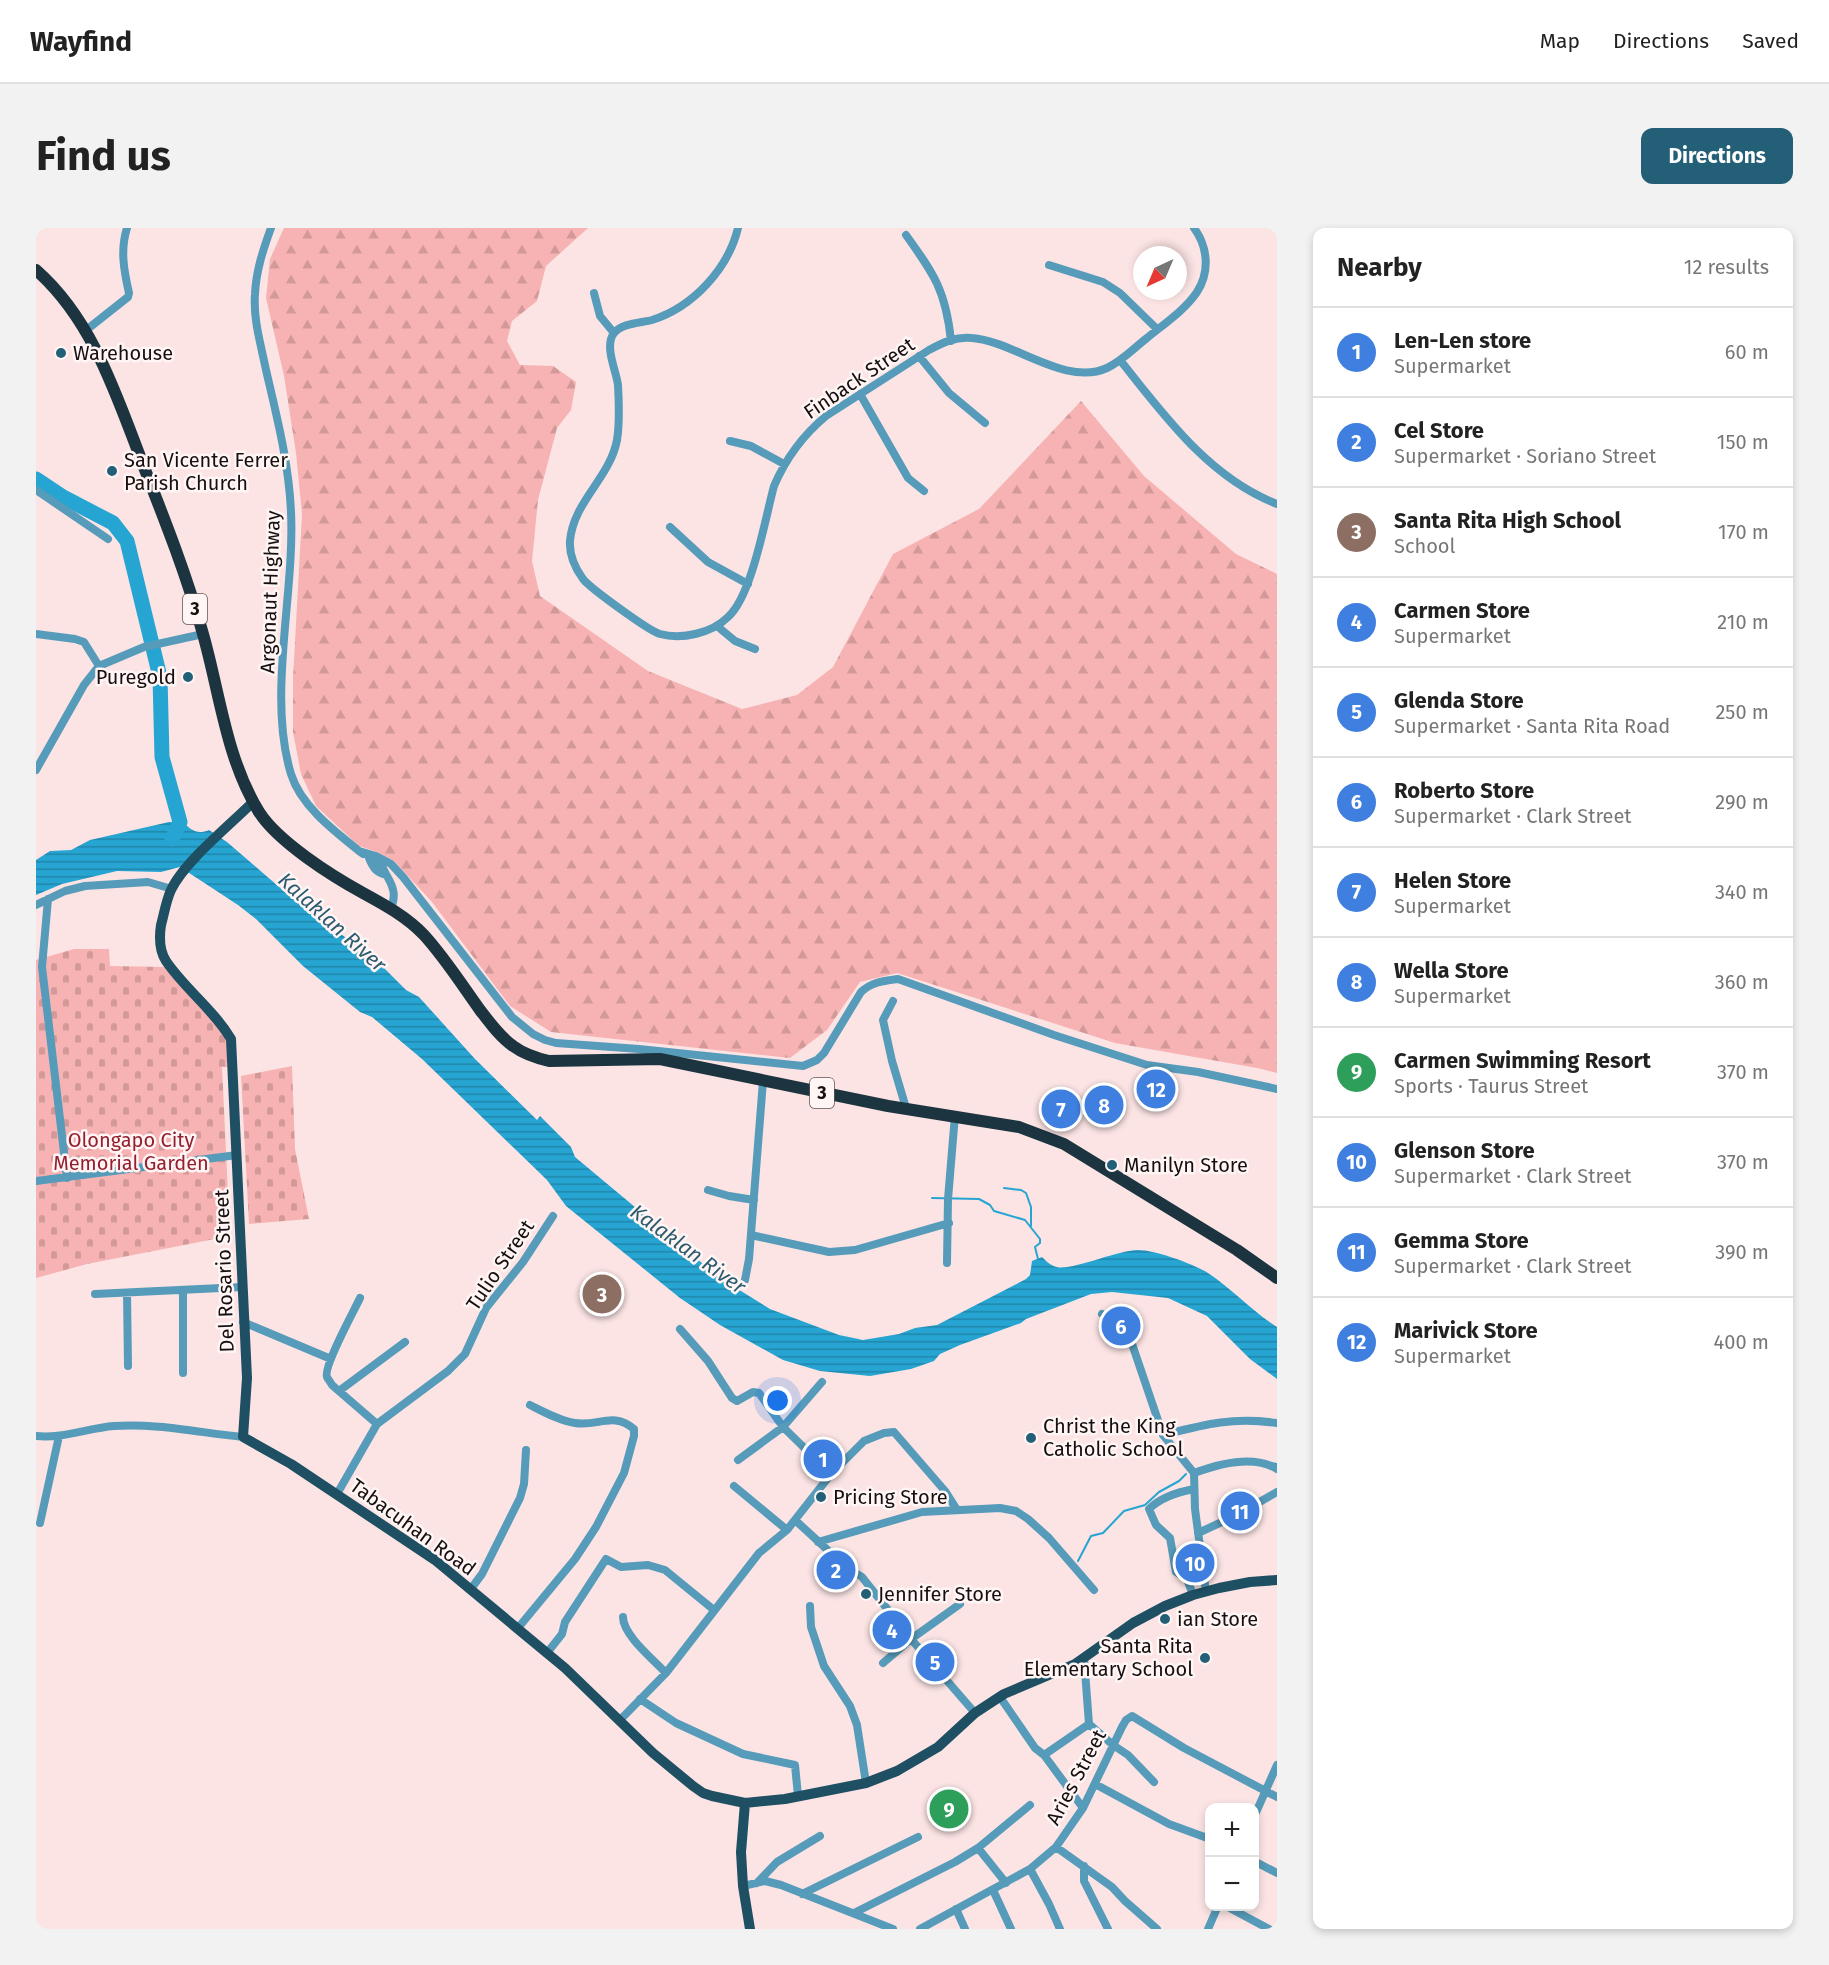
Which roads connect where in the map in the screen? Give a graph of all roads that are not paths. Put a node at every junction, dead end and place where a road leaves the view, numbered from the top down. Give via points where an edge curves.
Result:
1 (127, 228) edge
2 (271, 228) edge
3 (738, 228) edge
4 (1194, 228) edge
5 (906, 235) dead end
6 (1049, 265) dead end
7 (36, 270) edge
8 (594, 293) dead end
9 (1157, 329) junction
10 (85, 331) junction
11 (614, 333) junction
12 (951, 341) junction
13 (920, 356) junction
14 (1120, 360) junction
15 (860, 394) junction
16 (985, 423) dead end
17 (730, 441) dead end
18 (784, 464) junction
19 (36, 490) edge
20 (924, 491) dead end
21 (1277, 504) edge
22 (670, 527) dead end
23 (108, 539) dead end
24 (748, 584) junction
25 (717, 626) junction
26 (36, 634) edge
27 (203, 634) junction
28 (755, 649) dead end
29 (99, 666) junction
30 (36, 770) edge
31 (253, 802) junction
32 (359, 851) junction
33 (171, 889) junction
34 (48, 899) junction
35 (36, 905) edge
36 (391, 909) junction
37 (893, 1000) dead end
38 (763, 1081) junction
39 (1277, 1089) edge
40 (906, 1108) junction
41 (955, 1115) junction
42 (237, 1155) junction
43 (68, 1178) junction
44 (36, 1181) edge
45 (708, 1190) dead end
46 (754, 1200) junction
47 (553, 1216) dead end
48 (949, 1223) junction
49 (751, 1235) junction
50 (947, 1263) dead end
51 (1277, 1278) edge
52 (745, 1280) dead end
53 (242, 1287) junction
54 (183, 1291) junction
55 (128, 1293) junction
56 (95, 1294) dead end
57 (360, 1298) dead end
58 (1102, 1314) dead end
59 (243, 1322) junction
60 (680, 1329) dead end
61 (405, 1342) dead end
62 (331, 1359) junction
63 (128, 1366) dead end
64 (183, 1373) dead end
65 (822, 1382) dead end
66 (339, 1391) junction
67 (530, 1405) dead end
68 (1277, 1423) edge
69 (377, 1424) junction
70 (783, 1427) junction
71 (1163, 1435) junction
72 (36, 1436) edge
73 (59, 1436) junction
74 (243, 1437) junction
75 (526, 1450) dead end
76 (738, 1460) dead end
77 (1277, 1470) edge
78 (1194, 1473) junction
79 (831, 1474) junction
80 (734, 1486) dead end
81 (1194, 1489) junction
82 (1277, 1492) edge
83 (337, 1494) junction
84 (957, 1510) junction
85 (795, 1520) junction
86 (40, 1523) dead end
87 (787, 1530) junction
88 (1197, 1533) junction
89 (818, 1542) junction
90 (1277, 1580) edge
91 (470, 1590) junction
92 (1094, 1590) dead end
93 (1206, 1592) junction
94 (1193, 1595) junction
95 (960, 1604) dead end
96 (810, 1606) dead end
97 (714, 1610) junction
98 (623, 1617) dead end
99 (518, 1628) junction
100 (911, 1640) junction
101 (547, 1653) junction
102 (1084, 1658) junction
103 (883, 1663) dead end
104 (666, 1673) junction
105 (1000, 1697) junction
106 (640, 1699) junction
107 (975, 1713) junction
108 (619, 1721) junction
109 (1089, 1724) junction
110 (1113, 1745) junction
111 (1044, 1755) junction
112 (1277, 1765) edge
113 (1154, 1782) dead end
114 (866, 1783) junction
115 (1095, 1784) junction
116 (1266, 1791) junction
117 (798, 1796) junction
118 (1277, 1797) edge
119 (745, 1803) junction
120 (1030, 1805) dead end
121 (1259, 1806) edge
122 (1083, 1808) junction
123 (820, 1836) dead end
124 (918, 1837) dead end
125 (1205, 1838) edge
126 (1056, 1847) junction
127 (978, 1848) junction
128 (1259, 1864) edge
129 (1084, 1866) junction
130 (1030, 1869) junction
131 (1277, 1873) edge
132 (757, 1883) junction
133 (1006, 1883) junction
134 (743, 1886) junction
135 (993, 1890) junction
136 (802, 1894) junction
137 (956, 1909) junction
138 (1216, 1911) edge
139 (1236, 1911) edge
140 (854, 1913) junction
141 (750, 1929) edge
142 (893, 1929) edge
143 (920, 1929) edge
144 (965, 1929) edge
145 (1011, 1929) edge
146 (1060, 1929) edge
147 (1108, 1929) edge
148 (1157, 1929) edge
149 (1208, 1929) edge
150 (1269, 1929) edge

1 - 10 street via 123,267 128,297
2 - 32 street, Argonaut Highway via 258,265 254,296 290,490 282,699 284,744 291,777 304,799
3 - 11 street via 734,246 722,265 686,304
4 - 9 street, Finback Street via 1204,246 1206,260 1201,286 1184,307
5 - 12 street via 942,291
6 - 9 street via 1102,282 1120,293
7 - 10 highway, 3 via 60,294
8 - 11 street via 600,316
9 - 14 street, Finback Street
10 - 27 highway, 3 via 108,374 153,488
11 - 25 street, Finback Street via 611,348 618,383 617,440 577,515 570,555 585,581 658,633 687,635
12 - 13 street, Finback Street
12 - 14 street, Finback Street via 985,340 1070,371 1106,369
13 - 15 street, Finback Street
13 - 16 street via 949,393
14 - 21 street via 1194,447 1253,494
15 - 18 street, Finback Street via 810,429
15 - 20 street via 903,471
17 - 18 street via 751,446
18 - 24 street, Finback Street via 774,486
19 - 23 street
22 - 24 street via 708,562
24 - 25 street, Finback Street via 741,602
25 - 28 street
26 - 29 street via 84,642
27 - 29 street via 144,647
27 - 31 highway, 3 via 231,747
29 - 30 street
31 - 33 main road, Del Rosario Street
31 - 36 highway, 3 via 274,830 312,861
32 - 36 street, Argonaut Highway via 369,858 377,872 391,881 395,896
32 - 39 street via 391,864 512,1017 533,1034 556,1043 803,1066 824,1053 861,992 881,981 898,980 1147,1065
33 - 34 street via 148,882 85,886
33 - 42 main road, Del Rosario Street via 160,948 173,972 231,1039
34 - 35 street
34 - 43 street via 42,967
36 - 38 highway, 3 via 441,954 495,1029 532,1057 660,1059
37 - 40 street via 883,1020
38 - 40 highway, 3
38 - 46 street
40 - 41 highway, 3
41 - 48 street
41 - 51 highway, 3 via 1019,1127 1064,1144
42 - 43 street
42 - 53 main road, Del Rosario Street
43 - 44 street
45 - 46 street
46 - 49 street
47 - 69 street, Tulio Street via 486,1308 465,1354
48 - 49 street via 855,1250 829,1252
48 - 50 street
49 - 52 street
53 - 54 street
53 - 59 main road, Del Rosario Street
54 - 55 street
54 - 64 street
55 - 56 street
55 - 63 street
57 - 62 street
58 - 71 street via 1125,1329 1130,1338
59 - 62 street
59 - 74 main road, Del Rosario Street via 247,1378
60 - 70 street via 708,1361 732,1398 737,1401 759,1393
61 - 66 street
62 - 66 street via 327,1378
65 - 70 street
66 - 69 street
67 - 99 street via 572,1423 615,1420 634,1429 634,1436 624,1473 596,1527
68 - 71 street via 1230,1420
69 - 83 street, Tulio Street
70 - 76 street
70 - 79 street
71 - 78 street
72 - 73 street, Tabacuhan Road
73 - 74 street, Tabacuhan Road via 112,1426 136,1426
73 - 86 street
74 - 83 main road, Tabacuhan Road
75 - 91 street via 520,1498 491,1558
77 - 78 street via 1257,1462 1242,1462
78 - 81 street
79 - 84 street via 864,1442 894,1432
79 - 85 street
80 - 87 street
81 - 88 street
81 - 94 street via 1171,1495 1149,1509 1156,1526 1170,1538 1176,1572 1187,1579
82 - 88 street
83 - 91 main road, Tabacuhan Road via 435,1560
84 - 89 street via 922,1512
84 - 92 street via 1016,1511 1049,1538
85 - 87 street
85 - 89 street
87 - 97 street via 759,1552
88 - 93 street
89 - 100 street via 862,1577
90 - 93 main road
91 - 99 main road, Tabacuhan Road
93 - 94 main road
94 - 102 main road via 1133,1623
95 - 100 street
96 - 114 street via 811,1627 824,1666 850,1706 857,1725
97 - 101 street via 665,1570 648,1565 621,1567 606,1559
97 - 104 street
98 - 104 street via 628,1633
99 - 101 main road, Tabacuhan Road
100 - 103 street
100 - 107 street
101 - 108 main road, Tabacuhan Road
102 - 105 main road
102 - 109 street
104 - 106 street
105 - 107 main road
105 - 111 street
106 - 108 street
106 - 117 street via 676,1723 743,1754 795,1765
107 - 114 main road via 920,1760
108 - 119 main road, Tabacuhan Road via 703,1793
109 - 110 street
109 - 111 street
110 - 113 street
110 - 115 street, Aries Street
110 - 116 street, Aries Street via 1132,1716
111 - 122 street
112 - 116 street
114 - 117 main road
115 - 122 street, Aries Street
115 - 125 street via 1169,1824
116 - 118 street
116 - 121 street
117 - 119 main road
119 - 134 main road
120 - 127 street
122 - 126 street, Aries Street
123 - 132 street via 777,1862
124 - 136 street
126 - 129 street
126 - 130 street, Aries Street
127 - 133 street
127 - 140 street
128 - 131 street
129 - 147 street via 1084,1881
129 - 148 street
130 - 133 street, Aries Street
130 - 146 street
132 - 134 street
132 - 136 street via 765,1881
133 - 135 street, Aries Street
134 - 141 main road
135 - 137 street, Aries Street
135 - 145 street
136 - 140 street
137 - 143 street, Aries Street
137 - 144 street
138 - 149 street
139 - 150 street
140 - 142 street

